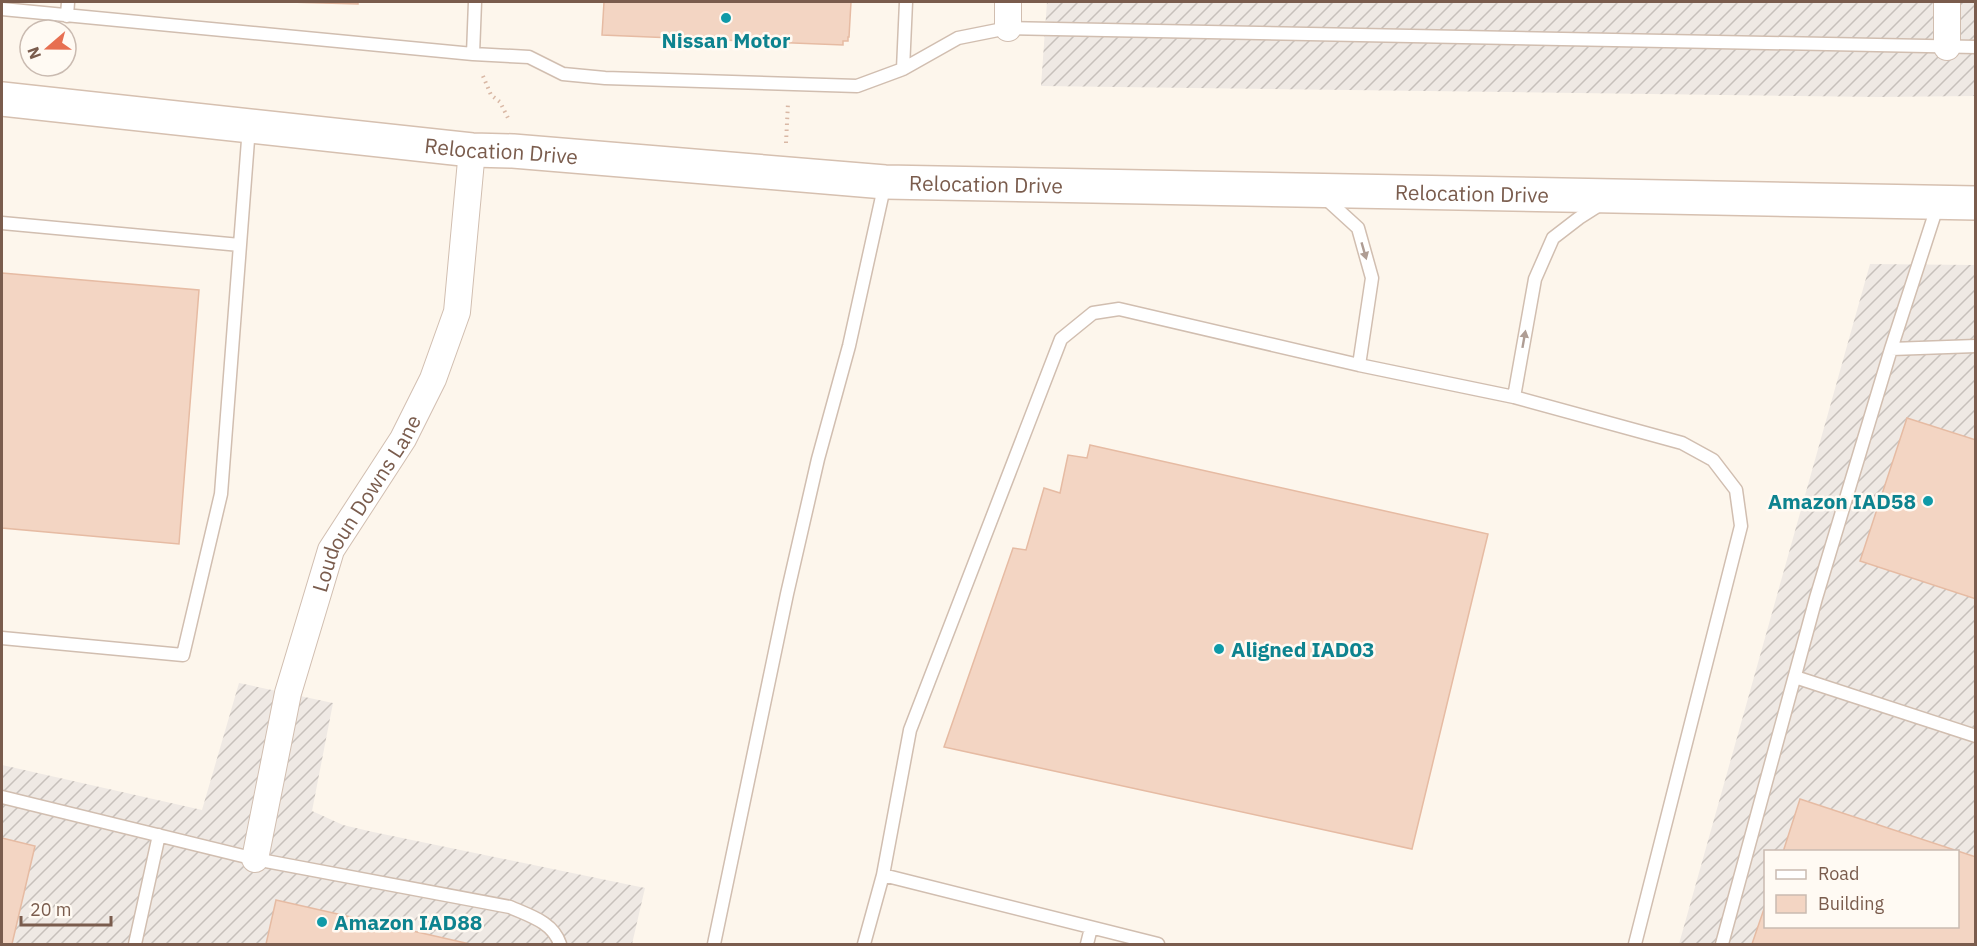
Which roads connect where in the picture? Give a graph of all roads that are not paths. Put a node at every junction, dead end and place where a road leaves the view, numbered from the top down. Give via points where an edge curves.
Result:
1 (68, 2) edge
2 (475, 2) edge
3 (906, 2) edge
4 (1008, 2) edge
5 (1947, 2) edge
6 (2, 9) edge
7 (67, 16) junction
8 (1008, 28) junction
9 (1947, 47) junction
10 (1976, 47) edge
11 (473, 54) junction
12 (903, 69) junction
13 (2, 99) edge
14 (249, 125) junction
15 (472, 150) junction
16 (885, 182) junction
17 (1317, 190) junction
18 (1612, 197) junction
19 (1939, 203) junction
20 (1976, 203) edge
21 (2, 223) edge
22 (240, 245) junction
23 (1976, 346) edge
24 (1891, 349) junction
25 (1359, 365) junction
26 (1514, 397) junction
27 (2, 638) edge
28 (1795, 677) junction
29 (1976, 736) edge
30 (2, 797) edge
31 (159, 835) junction
32 (255, 859) junction
33 (883, 875) junction
34 (1091, 927) junction
35 (135, 945) edge
36 (560, 945) edge
37 (714, 945) edge
38 (864, 945) edge
39 (1087, 945) edge
40 (1158, 945) edge
41 (1635, 945) edge
42 (1722, 945) edge

1 - 7 lane
2 - 11 lane
3 - 12 lane
4 - 8 street
5 - 9 street
6 - 7 lane
7 - 11 lane
8 - 9 lane
8 - 12 lane via 958,39
9 - 10 lane
11 - 12 lane via 529,57 564,74 605,78 856,86
13 - 14 street, Relocation Drive
14 - 15 street, Relocation Drive
14 - 22 lane
15 - 16 street, Relocation Drive
15 - 32 street, Loudoun Downs Lane via 457,312 433,379 403,439 331,550 288,693
16 - 17 street, Relocation Drive
16 - 37 lane via 849,346 792,572
17 - 18 street, Relocation Drive
17 -> 25 lane via 1358,228 1372,278
18 - 19 street, Relocation Drive
26 -> 18 lane via 1535,279 1553,238
19 - 20 street, Relocation Drive
19 - 24 lane
21 - 22 lane
22 - 27 lane via 221,494 183,655
23 - 24 lane
24 - 28 lane
25 - 26 lane
25 - 33 lane via 1119,309 1093,313 1061,339 910,730
26 - 41 lane via 1682,444 1713,460 1736,490 1741,526
28 - 29 lane
28 - 42 lane
30 - 31 lane
31 - 32 lane
31 - 35 lane
32 - 36 lane via 510,908 546,924
33 - 34 lane
33 - 38 lane
34 - 39 lane
34 - 40 lane

